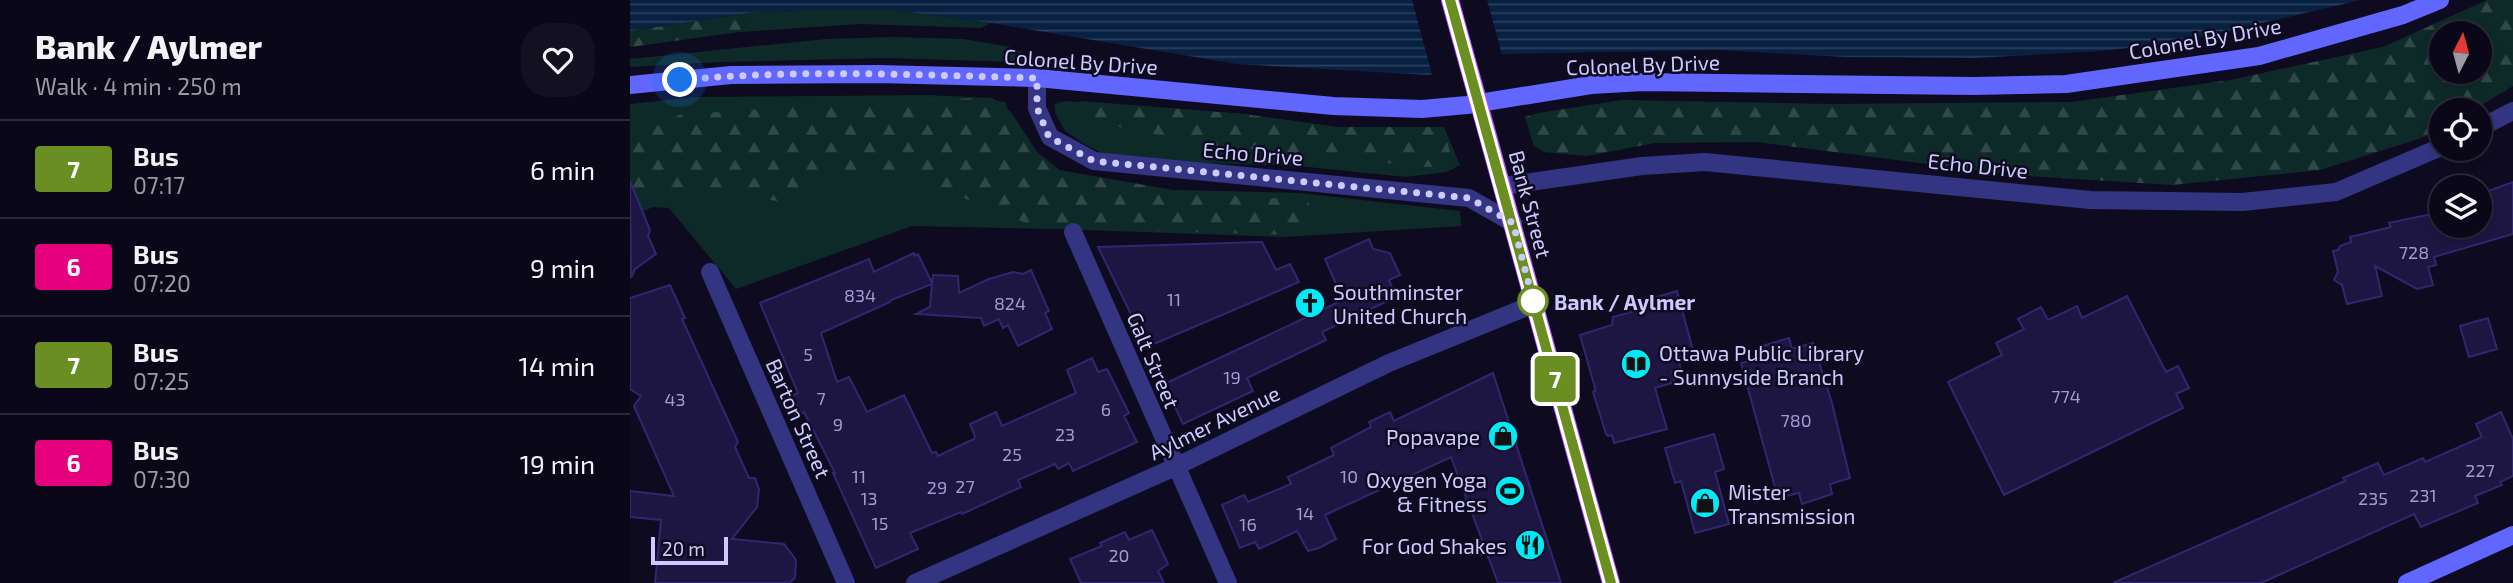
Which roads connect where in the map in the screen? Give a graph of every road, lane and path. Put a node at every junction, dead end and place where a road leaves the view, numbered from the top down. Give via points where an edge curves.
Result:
1 (1450, 0) edge
2 (2440, 0) edge
3 (1037, 78) junction
4 (630, 85) edge
5 (2513, 111) edge
6 (2492, 122) edge
7 (2429, 153) edge
8 (1503, 186) junction
9 (1513, 223) junction
10 (1073, 232) dead end
11 (710, 272) dead end
12 (1534, 304) junction
13 (1175, 467) junction
14 (2513, 535) edge
15 (846, 583) edge
16 (915, 583) edge
17 (1228, 583) edge
18 (1611, 583) edge
19 (2407, 583) edge

1 - 8 main road, Bank Street, bridge
2 - 3 main road, Colonel By Drive via 2259,56 2066,84 1643,82 1422,109 1333,106
3 - 4 main road, Colonel By Drive via 730,75
3 - 9 street, Echo Drive via 1037,108 1049,137 1094,161 1469,198
5 - 6 street
7 - 8 street, Echo Drive via 2336,192 2243,202 2090,200 1705,162
8 - 9 main road, Bank Street
9 - 12 main road, Bank Street
10 - 13 street, Galt Street
11 - 15 street, Barton Street
12 - 13 street, Aylmer Avenue via 1389,363
12 - 18 main road, Bank Street
13 - 16 street, Aylmer Avenue
13 - 17 street, Galt Street
14 - 19 main road

